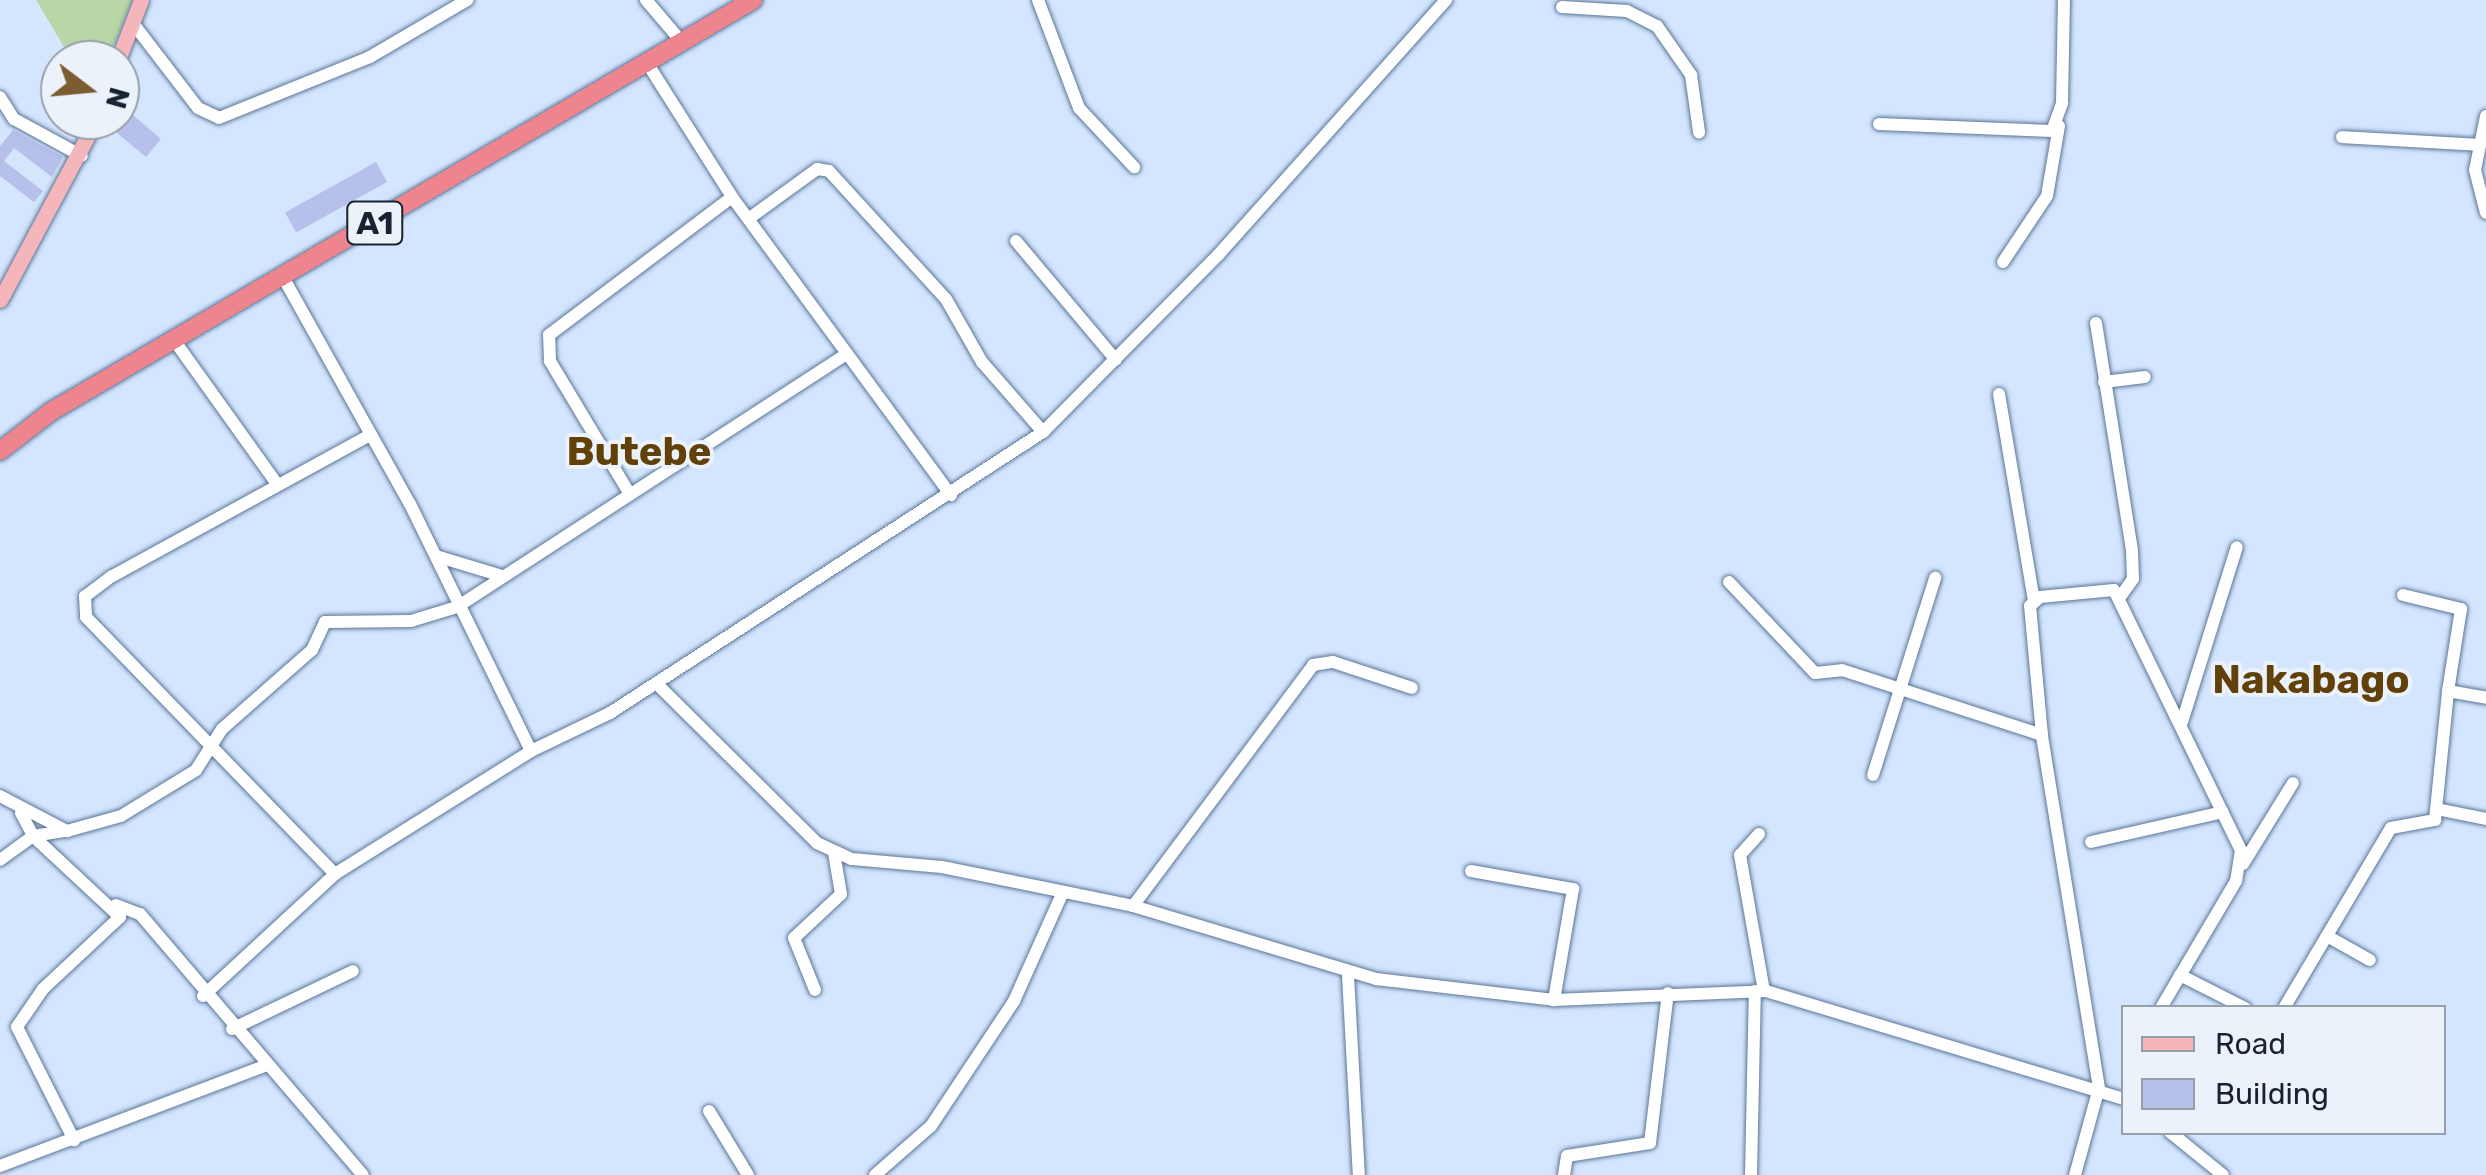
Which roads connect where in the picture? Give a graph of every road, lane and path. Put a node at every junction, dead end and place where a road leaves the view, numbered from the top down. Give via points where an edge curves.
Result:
1 (141, 0) edge
2 (467, 0) edge
3 (646, 0) edge
4 (752, 0) edge
5 (1038, 0) edge
6 (1446, 0) edge
7 (2064, 0) edge
8 (1562, 8) dead end
9 (132, 22) junction
10 (125, 40) edge
11 (681, 41) junction
12 (649, 66) junction
13 (0, 97) edge
14 (2486, 116) edge
15 (1879, 124) dead end
16 (2059, 126) junction
17 (1699, 132) dead end
18 (2342, 137) dead end
19 (88, 140) edge
20 (2480, 145) junction
21 (82, 156) junction
22 (1134, 168) dead end
23 (732, 196) junction
24 (2486, 213) edge
25 (750, 217) junction
26 (1016, 241) dead end
27 (2002, 262) dead end
28 (282, 277) junction
29 (0, 300) edge
30 (2096, 324) dead end
31 (174, 340) junction
32 (846, 354) junction
33 (1116, 360) junction
34 (2144, 377) dead end
35 (2104, 382) junction
36 (1999, 394) dead end
37 (1044, 432) junction
38 (370, 434) junction
39 (0, 450) edge
40 (276, 484) junction
41 (628, 491) junction
42 (951, 495) junction
43 (2237, 547) dead end
44 (436, 556) junction
45 (502, 576) junction
46 (1935, 578) dead end
47 (1729, 582) dead end
48 (2402, 595) dead end
49 (2119, 598) junction
50 (2034, 600) junction
51 (457, 607) junction
52 (656, 683) junction
53 (1412, 688) dead end
54 (2448, 691) junction
55 (1902, 692) junction
56 (2486, 698) edge
57 (2182, 722) junction
58 (2042, 734) junction
59 (210, 744) junction
60 (531, 751) junction
61 (1873, 774) dead end
62 (2294, 783) dead end
63 (0, 796) edge
64 (2436, 809) junction
65 (2223, 812) junction
66 (22, 813) junction
67 (2486, 820) edge
68 (67, 831) junction
69 (1759, 834) dead end
70 (33, 836) junction
71 (2091, 842) dead end
72 (834, 853) junction
73 (0, 860) edge
74 (2243, 864) junction
75 (1471, 871) dead end
76 (336, 874) junction
77 (1062, 894) junction
78 (116, 905) junction
79 (1133, 906) junction
80 (2327, 936) junction
81 (2370, 960) dead end
82 (353, 971) dead end
83 (1348, 975) junction
84 (2180, 975) junction
85 (815, 990) dead end
86 (1759, 991) junction
87 (1668, 993) junction
88 (202, 996) junction
89 (1554, 1000) junction
90 (2163, 1005) edge
91 (2239, 1005) edge
92 (2286, 1005) edge
93 (232, 1029) junction
94 (264, 1066) junction
95 (2099, 1088) junction
96 (2121, 1093) edge
97 (710, 1110) dead end
98 (2174, 1135) edge
99 (74, 1140) junction
100 (0, 1166) edge
101 (363, 1175) edge
102 (748, 1175) edge
103 (875, 1175) edge
104 (1360, 1175) edge
105 (1564, 1175) edge
106 (1752, 1175) edge
107 (2075, 1175) edge
108 (2223, 1175) edge

1 - 9 main road
2 - 9 street via 370,58 219,118 198,108
3 - 11 street
4 - 11 highway, A1
5 - 22 street via 1079,108
6 - 33 street
7 - 16 street
8 - 17 street via 1627,11 1656,26 1691,75
9 - 10 main road
11 - 12 highway, A1
12 - 23 street
12 - 28 highway, A1
13 - 21 street via 14,119
14 - 20 street
15 - 16 street via 2027,134
16 - 27 street via 2047,196
18 - 20 street
19 - 21 main road
20 - 24 street via 2475,170
21 - 29 main road
23 - 25 street
23 - 41 street via 549,335 550,362
25 - 32 street
25 - 37 street via 816,168 829,171 946,299 982,362
26 - 33 street
28 - 31 highway, A1
28 - 38 street
30 - 35 street
31 - 39 highway, A1
31 - 40 street
32 - 41 street
32 - 42 street
33 - 37 street
34 - 35 street
35 - 49 street via 2132,551 2133,580
36 - 50 street
37 - 42 street
38 - 40 street
38 - 44 street
40 - 59 street via 82,602 86,618
41 - 45 street
42 - 52 street
43 - 57 street
44 - 45 street
44 - 51 street
45 - 51 street
46 - 55 street
47 - 55 street via 1815,673 1842,670
48 - 54 street via 2461,610
49 - 50 street via 2087,587
49 - 57 street
50 - 58 street
51 - 59 street via 411,621 334,616 304,659
51 - 60 street
52 - 60 street
52 - 72 street
53 - 79 street via 1333,662 1313,665
54 - 56 street
54 - 64 street
55 - 58 street
55 - 61 street
57 - 65 street
58 - 95 street
59 - 68 street via 172,786 91,830
59 - 76 street via 250,796
60 - 76 street
62 - 74 street
63 - 66 street
64 - 67 street
64 - 80 street via 2435,820 2391,828
65 - 71 street
65 - 74 street
66 - 68 street
66 - 70 street
68 - 70 street
69 - 86 street via 1740,855
70 - 73 street
70 - 78 street
72 - 77 street
72 - 85 street via 841,894 794,938
74 - 84 street
75 - 89 street via 1572,889
76 - 88 street
77 - 79 street
77 - 103 street via 1014,1001 931,1126
78 - 88 street via 140,914
78 - 99 street via 116,929 43,989 16,1028
79 - 83 street
80 - 81 street
80 - 92 street
82 - 93 street
83 - 89 street
83 - 104 street
84 - 90 street
84 - 91 street
86 - 87 street
86 - 95 street
86 - 106 street
87 - 89 street
87 - 105 street via 1650,1143 1567,1156
88 - 93 street
93 - 94 street
94 - 99 street
94 - 101 street
95 - 96 street
95 - 107 street
97 - 102 street
98 - 108 street
99 - 100 street

